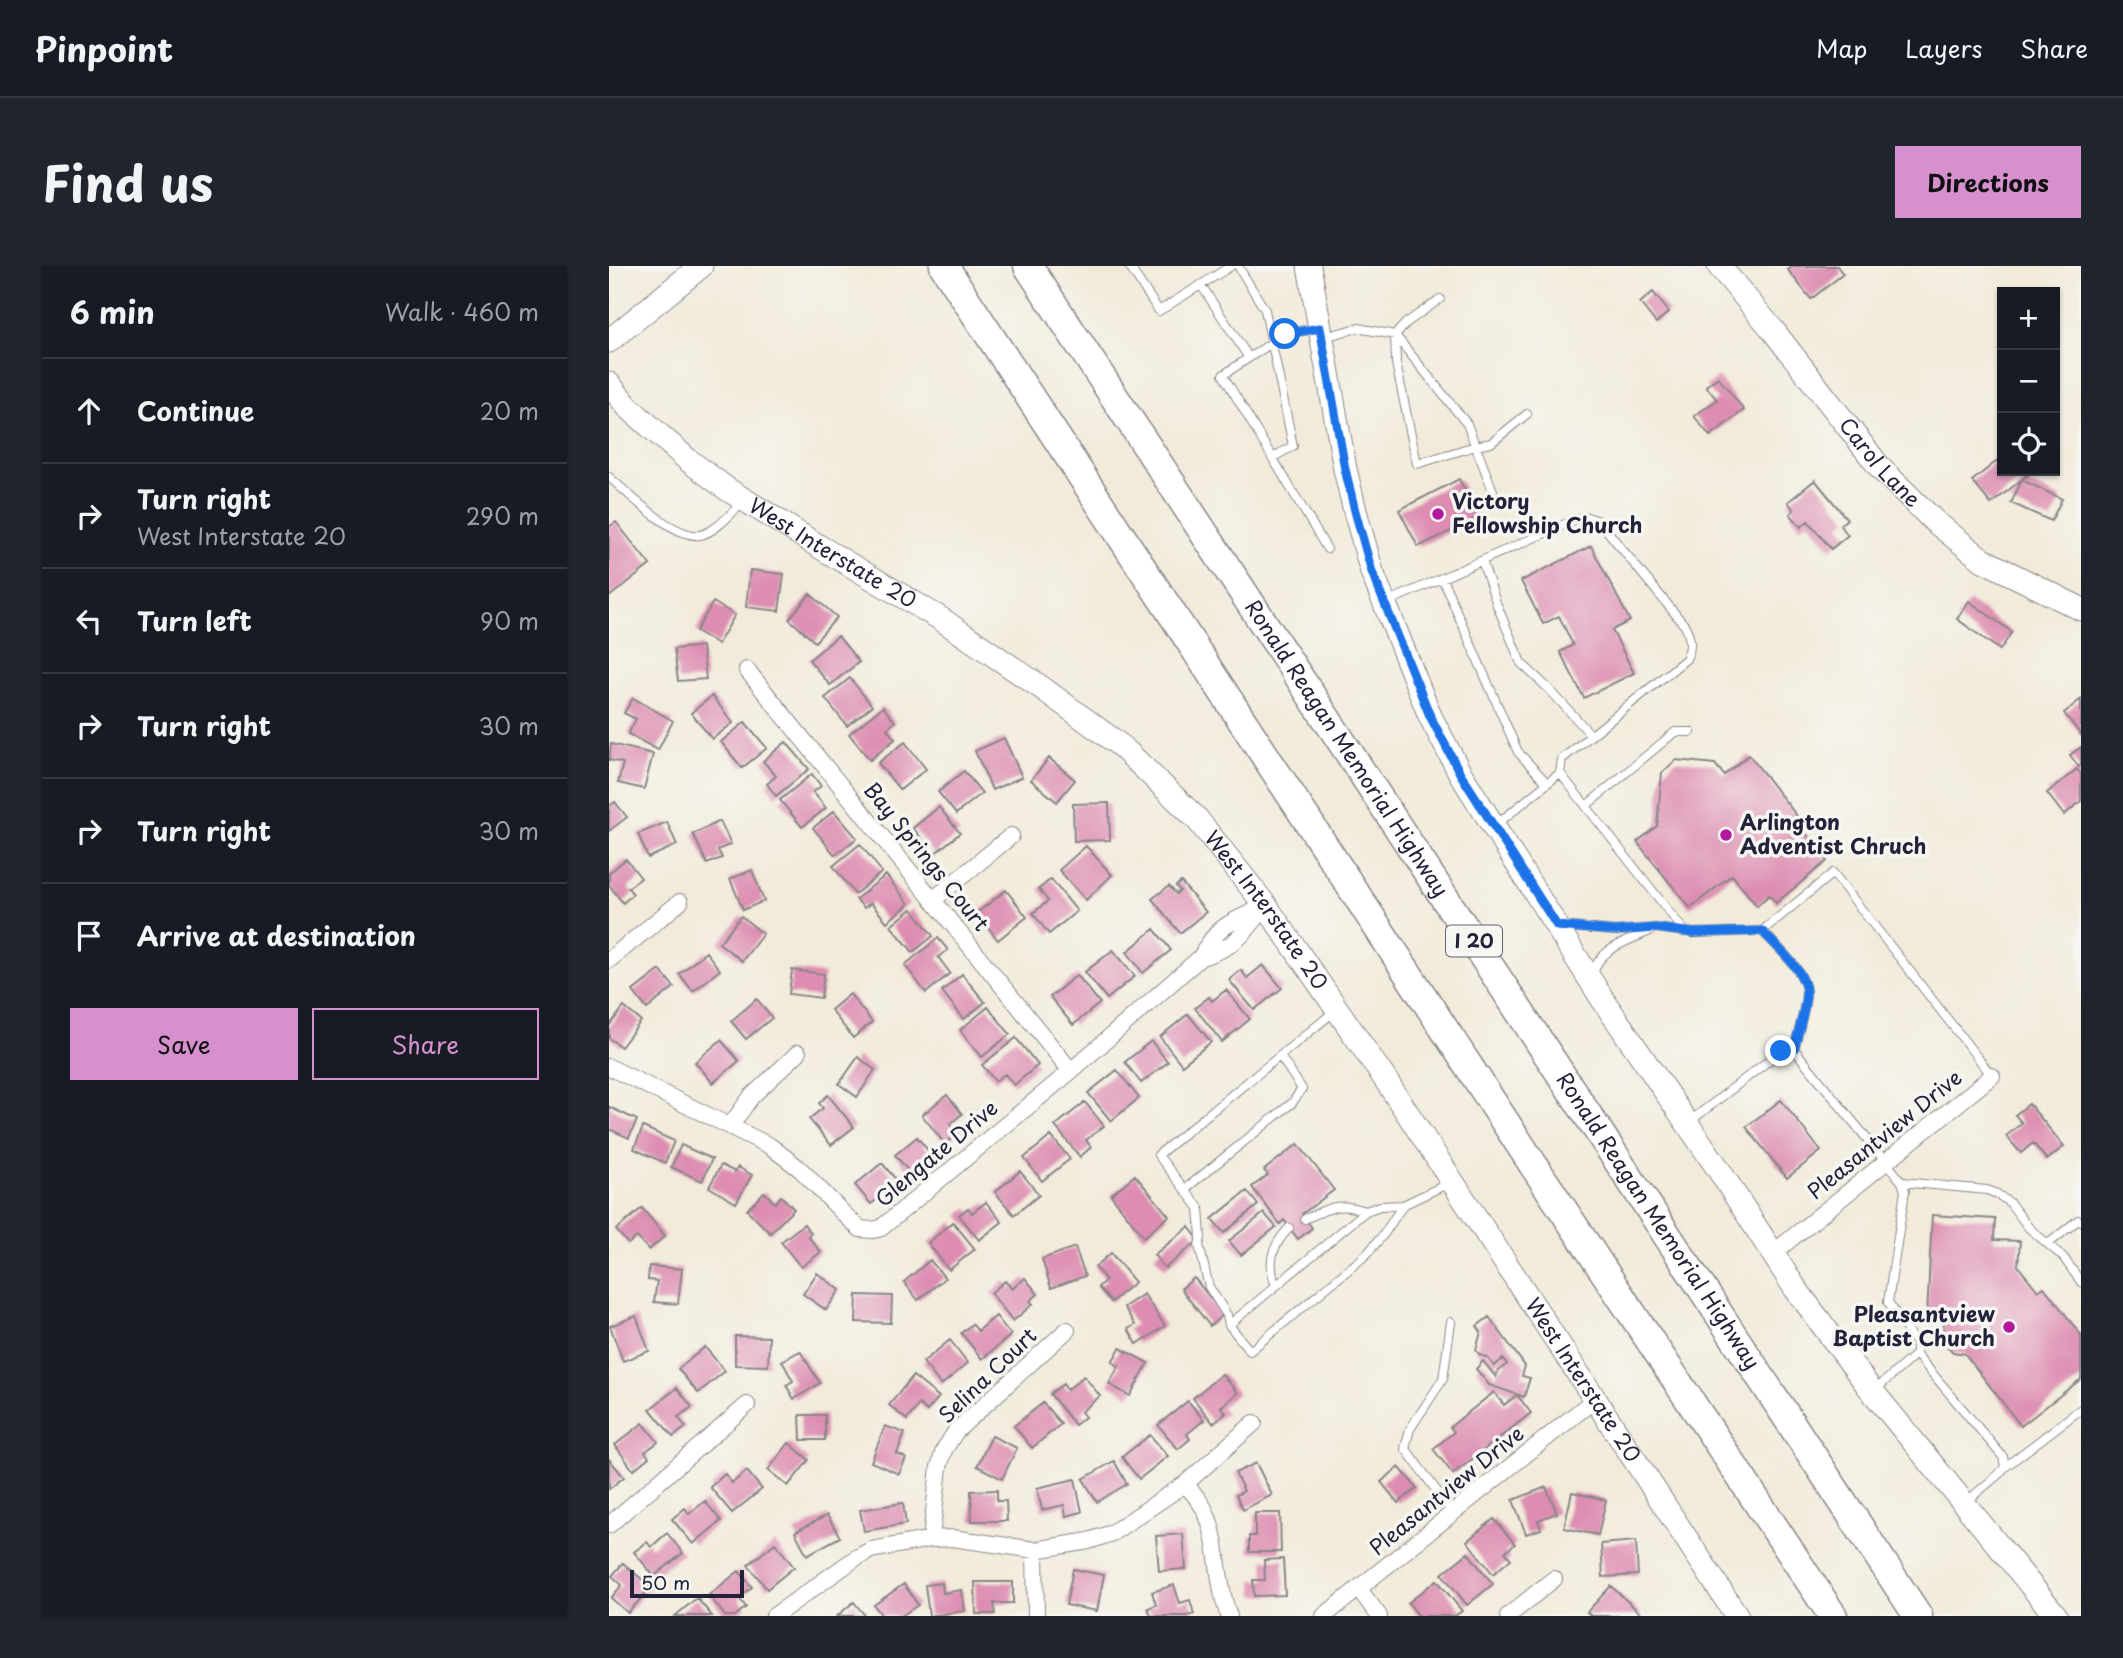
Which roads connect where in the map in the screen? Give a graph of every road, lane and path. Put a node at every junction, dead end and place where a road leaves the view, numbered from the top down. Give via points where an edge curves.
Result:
1 (701, 266) edge
2 (944, 266) edge
3 (1028, 266) edge
4 (1129, 266) edge
5 (1231, 266) edge
6 (1238, 266) edge
7 (1309, 266) edge
8 (1719, 266) edge
9 (1201, 285) junction
10 (1440, 299) dead end
11 (1321, 332) junction
12 (1395, 335) junction
13 (609, 341) edge
14 (1272, 343) junction
15 (1249, 358) junction
16 (609, 384) edge
17 (609, 411) edge
18 (635, 413) junction
19 (1527, 414) dead end
20 (1475, 446) junction
21 (1272, 458) junction
22 (609, 477) edge
23 (1493, 491) dead end
24 (745, 500) junction
25 (1327, 549) dead end
26 (1482, 561) junction
27 (1442, 578) junction
28 (1385, 603) junction
29 (2081, 610) edge
30 (747, 670) dead end
31 (1691, 732) dead end
32 (1591, 735) junction
33 (1560, 773) junction
34 (1547, 783) junction
35 (1586, 806) junction
36 (1494, 826) junction
37 (1011, 836) dead end
38 (933, 900) junction
39 (680, 902) dead end
40 (1265, 906) junction
41 (1225, 926) junction
42 (1557, 926) junction
43 (1656, 928) junction
44 (1762, 931) junction
45 (1685, 932) junction
46 (1236, 940) junction
47 (1201, 957) junction
48 (609, 960) edge
49 (1596, 988) junction
50 (1337, 1010) junction
51 (1794, 1049) junction
52 (797, 1053) dead end
53 (1280, 1056) junction
54 (609, 1067) edge
55 (1071, 1071) junction
56 (1992, 1076) joint
57 (1687, 1124) junction
58 (731, 1125) junction
59 (1887, 1161) junction
60 (1452, 1182) junction
61 (1902, 1182) junction
62 (1185, 1189) junction
63 (1403, 1205) junction
64 (1366, 1211) junction
65 (1305, 1219) dead end
66 (2081, 1221) edge
67 (1290, 1228) dead end
68 (2048, 1244) junction
69 (1772, 1254) junction
70 (2081, 1282) edge
71 (1276, 1286) junction
72 (1451, 1322) dead end
73 (1229, 1325) junction
74 (1067, 1330) dead end
75 (1916, 1354) junction
76 (1873, 1392) junction
77 (1595, 1399) junction
78 (747, 1405) dead end
79 (2081, 1409) edge
80 (1254, 1423) dead end
81 (2005, 1467) junction
82 (1185, 1484) junction
83 (1964, 1503) junction
84 (1453, 1513) junction
85 (609, 1525) edge
86 (931, 1539) junction
87 (1035, 1550) junction
88 (1553, 1579) dead end
89 (1359, 1589) junction
90 (774, 1616) edge
91 (1036, 1616) edge
92 (1229, 1616) edge
93 (1324, 1616) edge
94 (1379, 1616) edge
95 (1508, 1616) edge
96 (1737, 1616) edge
97 (1833, 1616) edge
98 (1918, 1616) edge
99 (2056, 1616) edge

1 - 13 main road
2 - 97 highway
3 - 98 highway, Ronald Reagan Memorial Highway / I 20
4 - 9 lane via 1159,311
5 - 9 lane
6 - 14 lane via 1265,310
7 - 11 main road
8 - 29 main road, Carol Lane via 1881,469 1934,522 1983,560
9 - 15 lane
10 - 12 lane
11 - 12 lane via 1358,328
11 - 14 lane via 1285,334
11 - 28 main road via 1355,511
12 - 20 lane via 1467,424
12 - 20 lane via 1396,363 1417,464
14 - 15 lane
14 - 21 lane via 1293,446
15 - 21 lane via 1223,375
16 - 18 main road, West Interstate 20
17 - 18 main road
18 - 24 main road, West Interstate 20 via 688,460
19 - 20 lane via 1491,443
20 - 23 lane
21 - 25 lane
22 - 24 lane via 659,518 688,534 701,535 713,529
24 - 40 main road, West Interstate 20 via 941,619 1121,747 1196,819
26 - 27 lane
26 - 32 lane via 1521,663
26 - 32 lane via 1587,517 1599,521 1685,626 1691,643 1686,659
27 - 28 lane
27 - 34 lane via 1518,752
28 - 36 main road via 1430,716
30 - 38 street, Bay Springs Court
31 - 35 lane via 1675,732
32 - 33 lane via 1562,759
33 - 34 lane
33 - 35 lane
34 - 36 lane
35 - 45 lane
36 - 42 main road
37 - 38 street
38 - 55 street, Bay Springs Court
39 - 48 street
40 - 41 street, Glengate Drive
40 - 46 street, Glengate Drive
40 - 50 main road, West Interstate 20
41 - 46 street
41 - 47 street, Glengate Drive via 1210,939
42 - 43 lane via 1615,931
42 - 49 main road
43 - 45 lane
43 - 49 lane via 1597,962
44 - 45 lane
44 - 51 lane via 1800,974 1807,991
44 - 56 lane via 1832,873
46 - 47 street, Glengate Drive via 1221,952
47 - 55 street, Glengate Drive
49 - 57 main road
50 - 53 lane
50 - 60 main road, West Interstate 20
51 - 57 lane via 1781,1051
51 - 59 lane
52 - 58 street via 751,1097
53 - 62 lane via 1302,1090
53 - 62 lane via 1159,1155
54 - 58 street, Glengate Drive
55 - 58 street, Glengate Drive via 873,1230 860,1229 800,1169
56 - 59 street, Pleasantview Drive
57 - 69 main road
59 - 61 lane
59 - 69 street, Pleasantview Drive
60 - 63 lane
60 - 77 main road, West Interstate 20
61 - 68 lane via 1997,1194
61 - 75 lane via 1905,1191 1888,1302 1916,1344
62 - 73 lane via 1199,1208 1199,1245 1209,1287
63 - 64 lane
63 - 73 lane via 1366,1255 1250,1351
64 - 65 lane via 1348,1206 1329,1208
64 - 71 lane
66 - 68 lane
67 - 71 lane via 1280,1237 1270,1265
68 - 70 lane
69 - 76 main road
71 - 73 lane
72 - 84 lane via 1443,1379 1410,1429 1405,1448
74 - 86 street, Selina Court via 956,1431 939,1467
75 - 76 lane
75 - 81 lane via 2003,1457
76 - 83 main road
77 - 84 street, Pleasantview Drive
77 - 96 main road, West Interstate 20
78 - 85 street
79 - 81 lane
80 - 82 street
81 - 83 lane
82 - 87 street via 1112,1533
82 - 92 street via 1207,1513
83 - 99 main road
84 - 89 street, Pleasantview Drive
86 - 87 street
86 - 90 street via 871,1550
87 - 91 street
88 - 95 street
89 - 93 street, Pleasantview Drive
89 - 94 street

